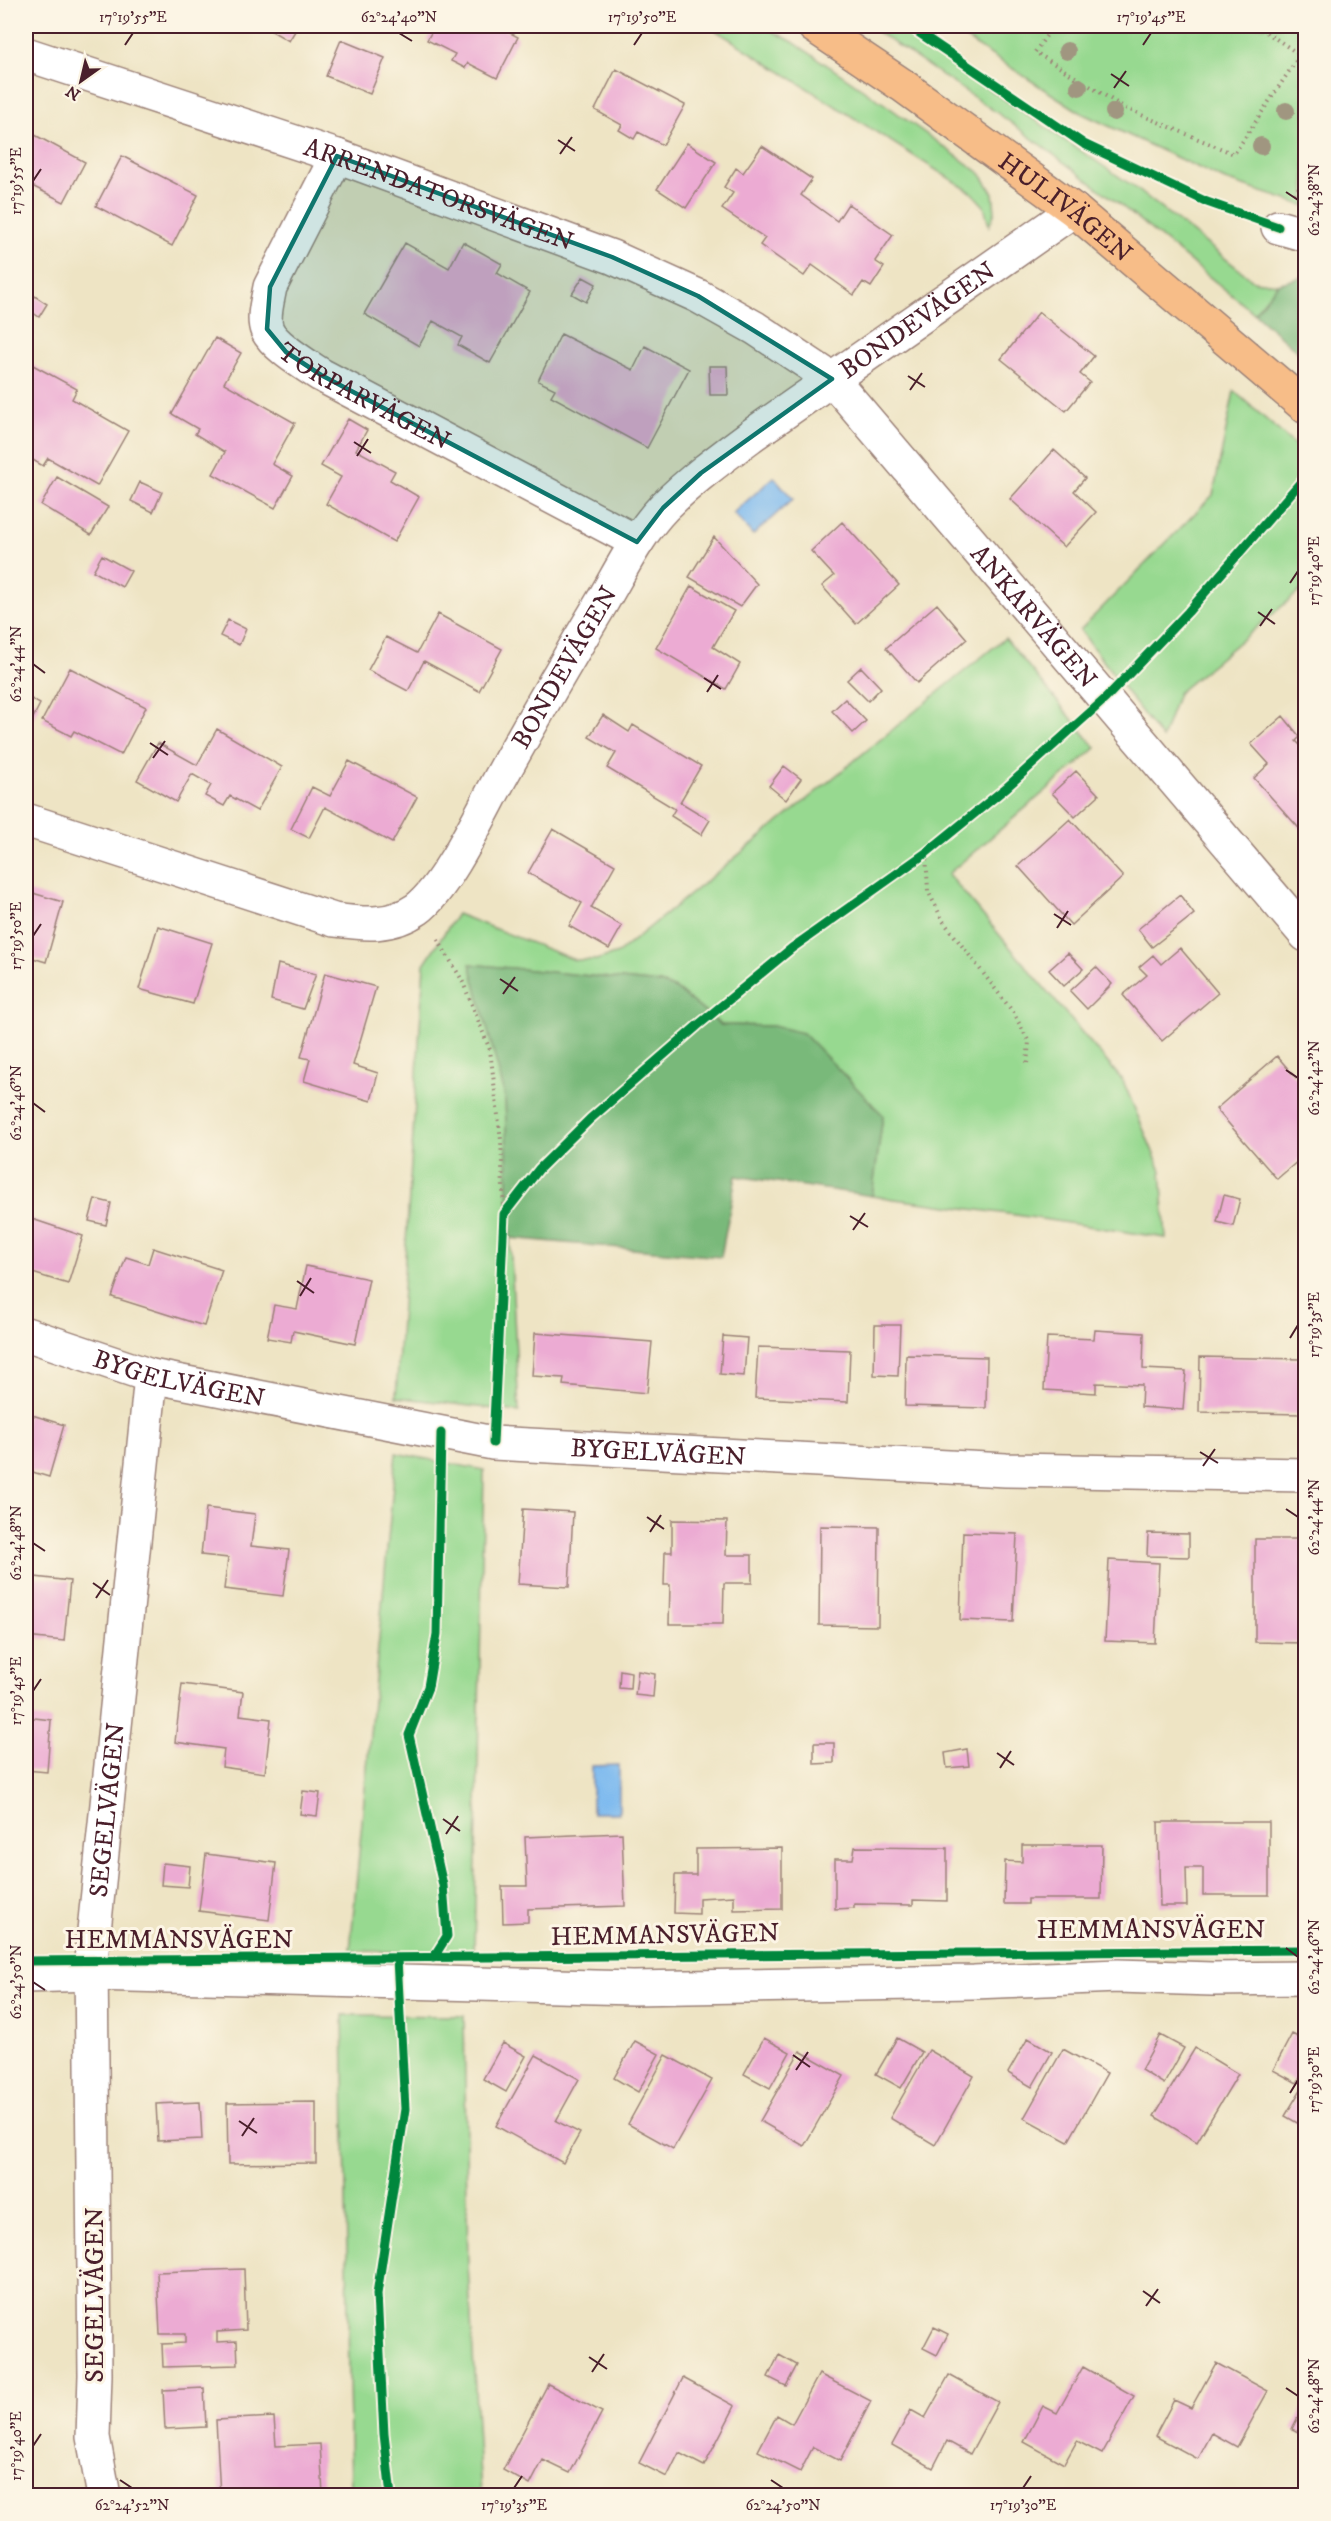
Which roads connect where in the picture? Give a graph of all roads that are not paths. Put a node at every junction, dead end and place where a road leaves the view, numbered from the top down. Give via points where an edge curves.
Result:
1 (814, 26) edge
2 (26, 54) edge
3 (337, 156) junction
4 (1074, 210) junction
5 (832, 379) junction
6 (1305, 407) edge
7 (637, 542) junction
8 (26, 820) edge
9 (1305, 935) edge
10 (26, 1334) edge
11 (151, 1376) junction
12 (1305, 1475) edge
13 (92, 1974) junction
14 (26, 1976) edge
15 (1305, 1978) edge
16 (104, 2496) edge

1 - 4 main road, HULIVÄGEN
2 - 3 street, ARRENDATORSVÄGEN
3 - 5 street, ARRENDATORSVÄGEN via 612,257 755,328
3 - 7 street, TORPARVÄGEN via 270,287 267,329 286,352 321,375
4 - 5 street, BONDEVÄGEN
4 - 6 main road, HULIVÄGEN
5 - 7 street, BONDEVÄGEN via 701,473 663,508
5 - 9 street, ANKARVÄGEN
7 - 8 street, BONDEVÄGEN via 458,856 418,908 396,920 371,925 334,920
10 - 11 street, BYGELVÄGEN
11 - 12 street, BYGELVÄGEN via 493,1443 1006,1470
11 - 13 street, SEGELVÄGEN
13 - 14 street, HEMMANSVÄGEN
13 - 15 street, HEMMANSVÄGEN via 633,1988 1118,1976
13 - 16 street, SEGELVÄGEN via 93,2438

